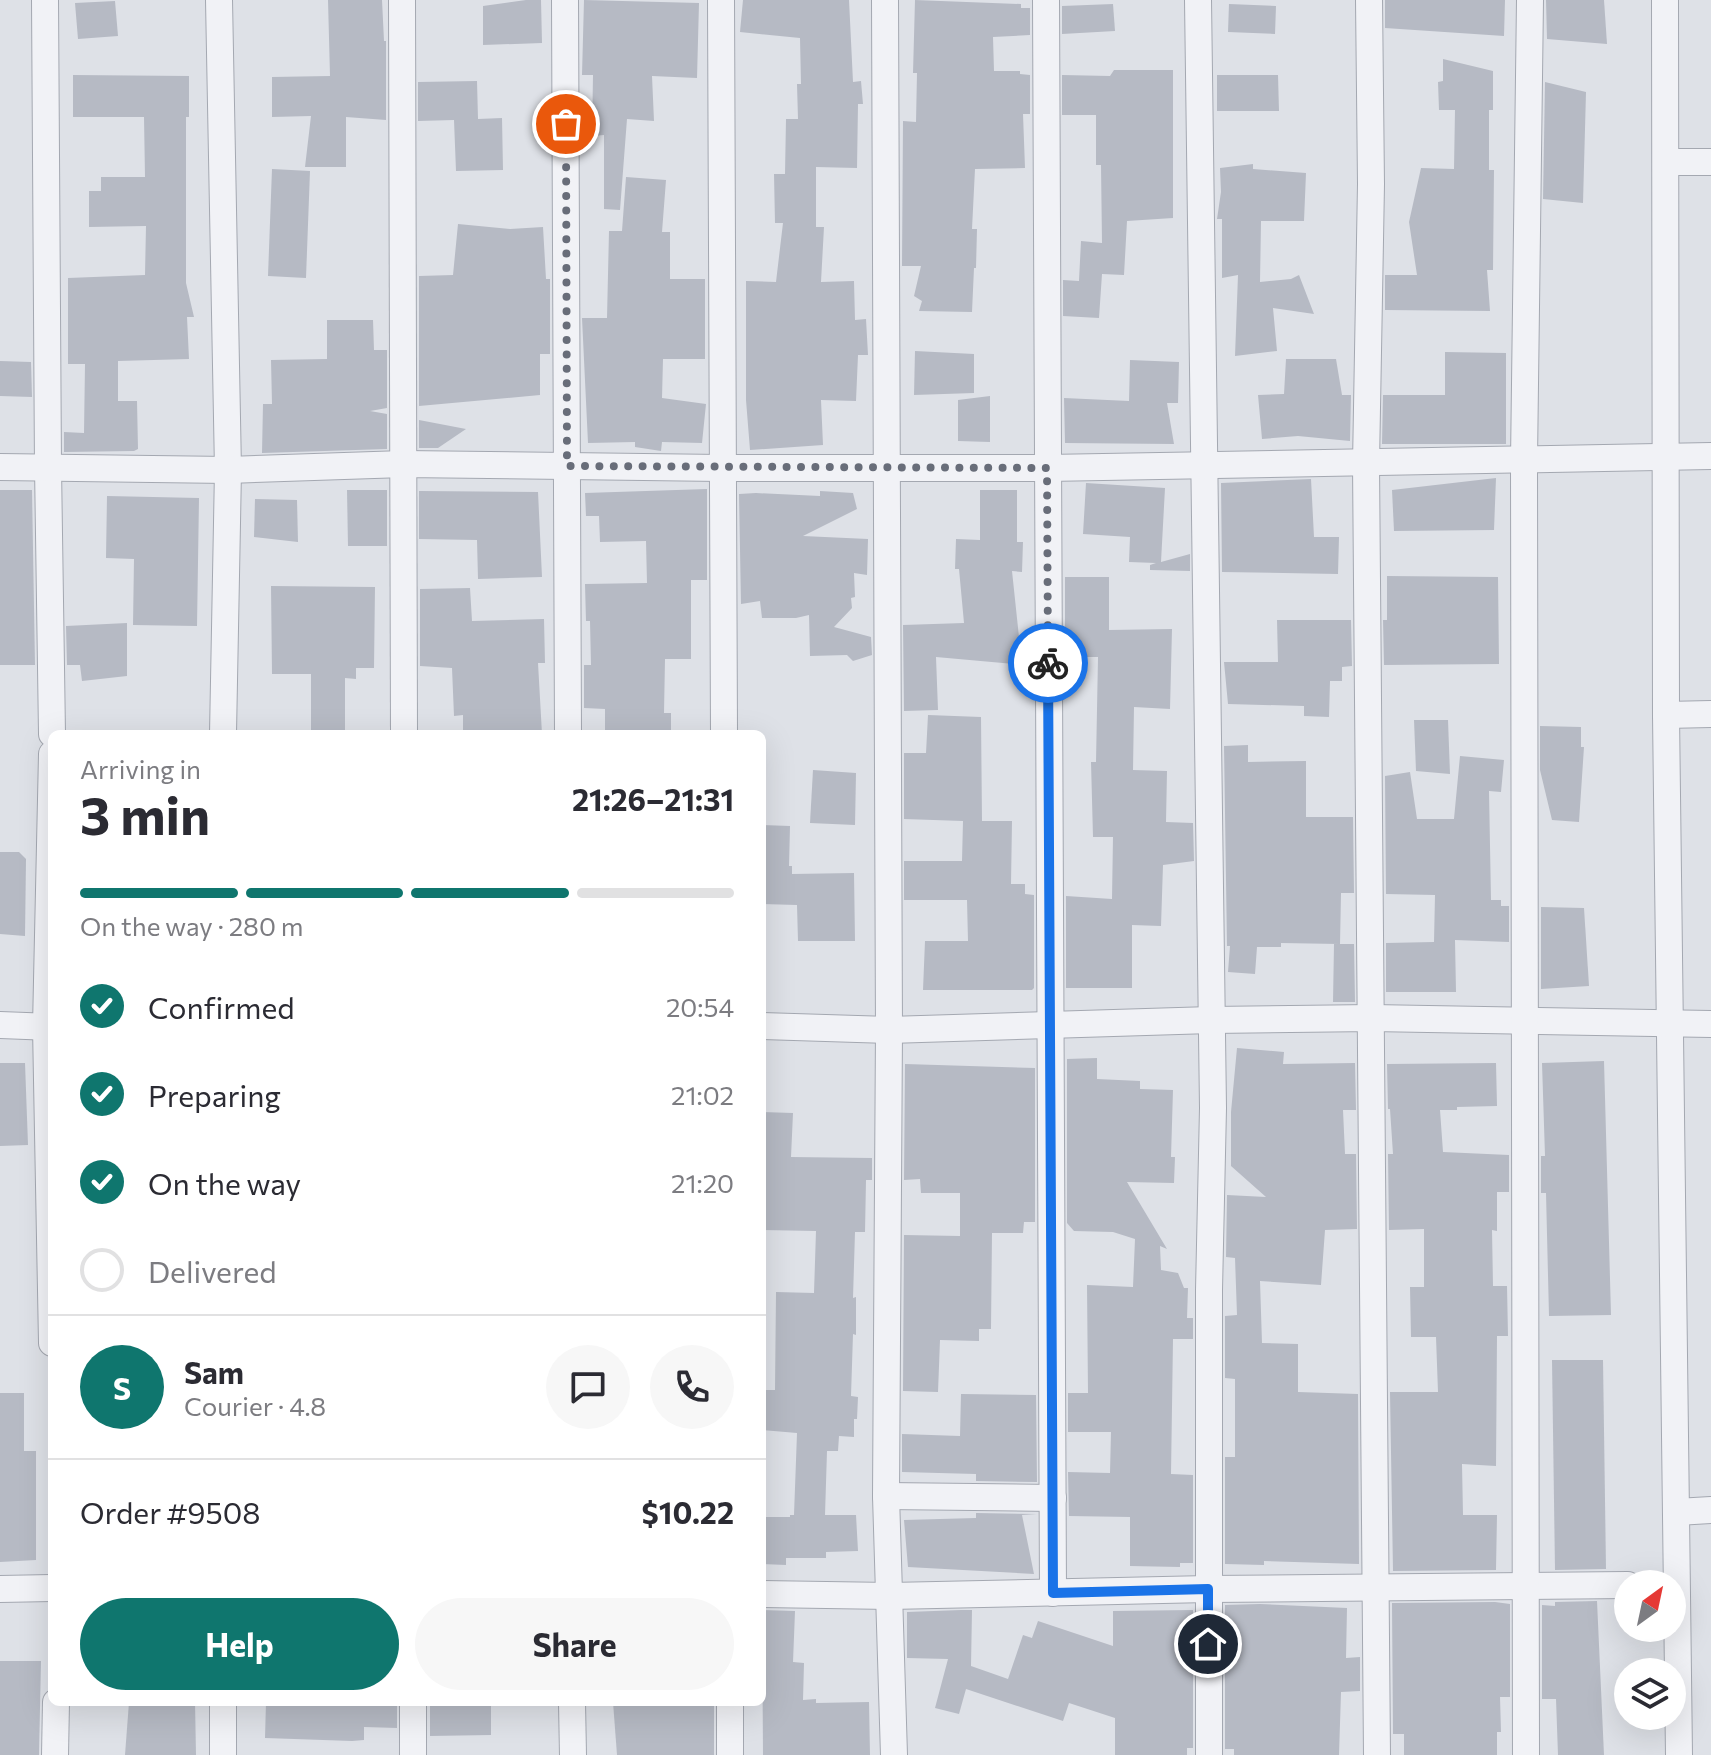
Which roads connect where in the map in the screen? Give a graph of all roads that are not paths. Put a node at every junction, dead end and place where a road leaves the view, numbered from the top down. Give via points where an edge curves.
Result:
1 (45, 0) edge
2 (219, 0) edge
3 (402, 0) edge
4 (565, 0) edge
5 (721, 0) edge
6 (885, 0) edge
7 (1046, 0) edge
8 (1198, 0) edge
9 (1369, 0) edge
10 (1530, 0) edge
11 (1669, 1) edge
12 (1667, 162) junction
13 (1711, 162) edge
14 (1665, 456) junction
15 (1711, 456) edge
16 (1524, 461) junction
17 (1204, 463) junction
18 (404, 464) junction
19 (1366, 464) junction
20 (567, 466) junction
21 (0, 467) edge
22 (48, 467) junction
23 (721, 468) junction
24 (885, 468) junction
25 (1047, 468) junction
26 (228, 470) junction
27 (1711, 714) edge
28 (1666, 715) junction
29 (52, 730) edge
30 (223, 730) edge
31 (404, 730) edge
32 (568, 730) edge
33 (724, 730) edge
34 (1372, 1018) junction
35 (1211, 1020) junction
36 (1526, 1023) junction
37 (1670, 1024) junction
38 (1711, 1024) edge
39 (0, 1025) edge
40 (1050, 1025) junction
41 (766, 1026) edge
42 (48, 1027) edge
43 (889, 1030) junction
44 (886, 1496) junction
45 (1053, 1498) junction
46 (1711, 1510) edge
47 (1677, 1512) junction
48 (1675, 1570) edge
49 (1614, 1585) edge
50 (1527, 1586) junction
51 (48, 1588) edge
52 (1375, 1588) junction
53 (0, 1589) edge
54 (1208, 1589) junction
55 (1053, 1593) junction
56 (766, 1594) edge
57 (890, 1596) junction
58 (1676, 1642) edge
59 (56, 1706) edge
60 (223, 1706) edge
61 (413, 1706) edge
62 (572, 1706) edge
63 (730, 1706) edge
64 (55, 1755) edge
65 (223, 1755) edge
66 (413, 1755) edge
67 (573, 1755) edge
68 (730, 1755) edge
69 (894, 1755) edge
70 (1209, 1755) edge
71 (1377, 1755) edge
72 (1526, 1755) edge
73 (1679, 1755) edge

1 - 22 street
2 - 26 street
3 - 18 street
4 - 20 street
5 - 23 street
6 - 24 street
7 - 25 street
8 - 17 street
9 - 19 street
10 - 16 street
11 - 12 street
12 - 13 street
12 - 14 street
14 - 15 street
14 - 16 street
14 - 28 street
16 - 19 street
16 - 36 street
17 - 19 street
17 - 25 street
17 - 35 street
18 - 20 street
18 - 26 street
18 - 31 street
19 - 34 street
20 - 23 street
20 - 32 street
21 - 22 street
22 - 26 street
22 - 29 street
23 - 24 street
23 - 33 street
24 - 25 street
24 - 43 street
25 - 40 street
26 - 30 street
27 - 28 street
28 - 37 street
34 - 35 street
34 - 36 street
34 - 52 street
35 - 40 street
35 - 54 street
36 - 37 street
36 - 50 street
37 - 38 street
37 - 47 street
39 - 42 street
40 - 43 street
40 - 45 street
41 - 43 street
43 - 44 street
44 - 45 street
44 - 57 street
45 - 55 street
46 - 47 street
47 - 48 street
49 - 50 street
50 - 52 street
50 - 72 street
51 - 53 street
52 - 54 street
52 - 71 street
54 - 55 street
54 - 70 street
55 - 57 street
56 - 57 street
57 - 69 street
58 - 73 street
59 - 64 street
60 - 65 street
61 - 66 street
62 - 67 street
63 - 68 street

